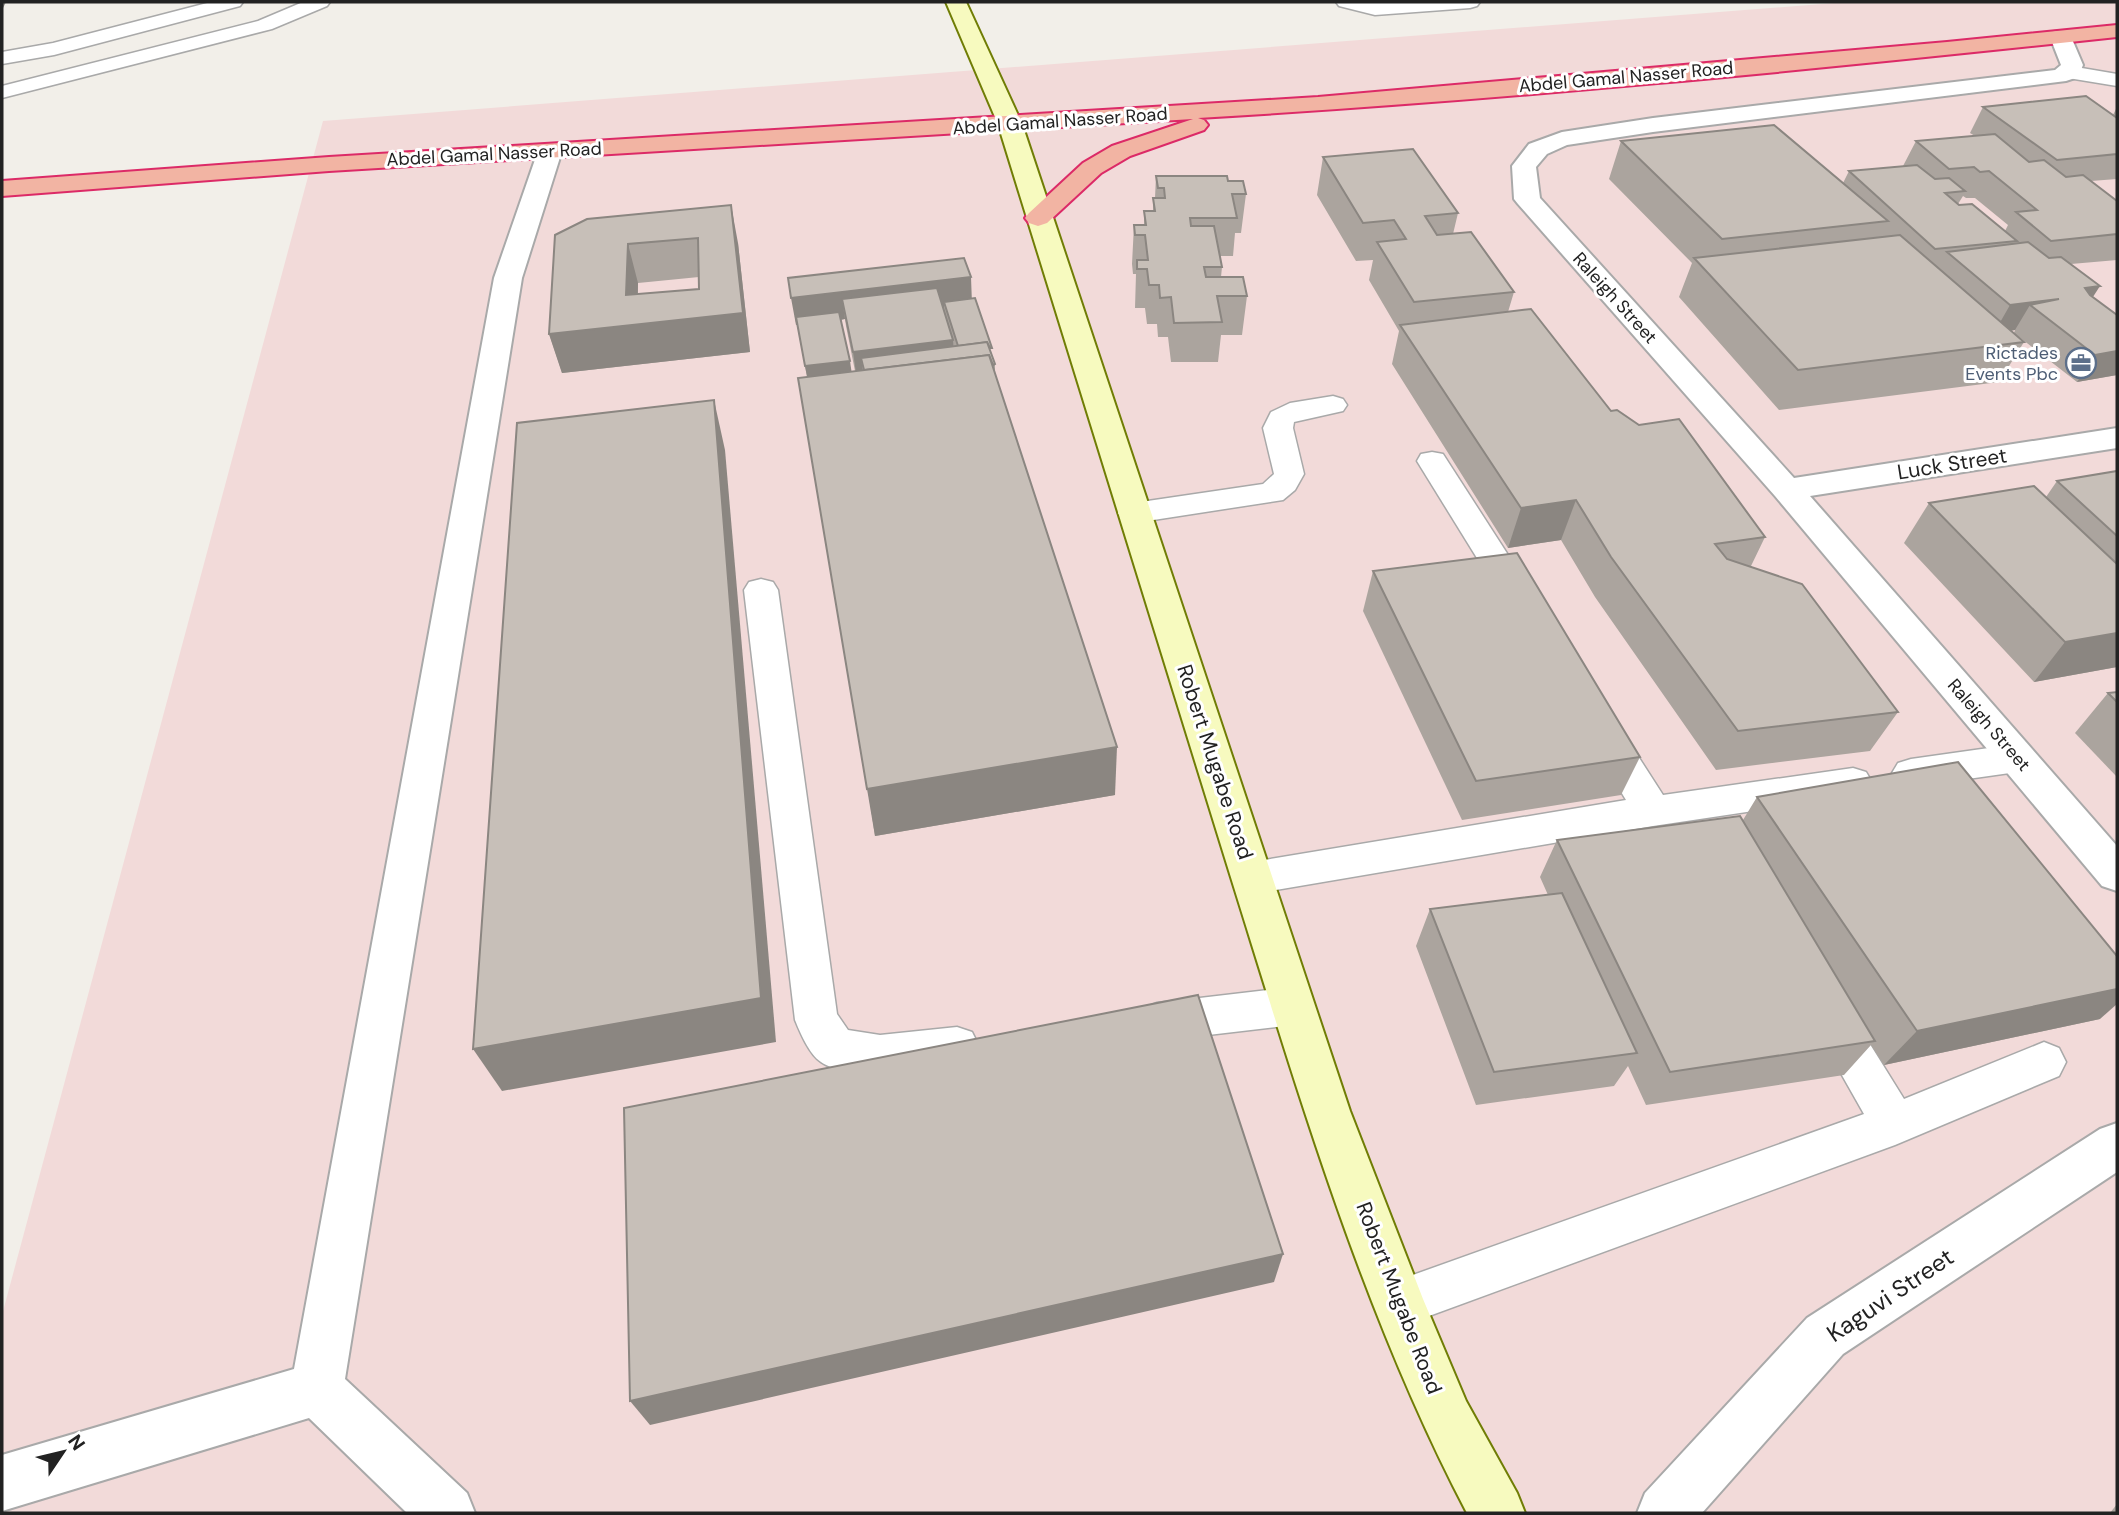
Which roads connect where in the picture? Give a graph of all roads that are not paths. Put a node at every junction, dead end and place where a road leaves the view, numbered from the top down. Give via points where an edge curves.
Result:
1 (233, 2) edge
2 (320, 2) edge
3 (956, 2) edge
4 (1346, 2) edge
5 (1469, 2) edge
6 (2117, 31) edge
7 (2061, 37) junction
8 (2, 58) edge
9 (2070, 72) junction
10 (2117, 80) edge
11 (2, 92) edge
12 (1245, 108) junction
13 (1010, 124) junction
14 (550, 151) junction
15 (2, 189) edge
16 (1038, 218) junction
17 (1333, 405) dead end
18 (2117, 438) edge
19 (1432, 461) dead end
20 (1786, 489) junction
21 (1134, 513) junction
22 (761, 590) dead end
23 (1535, 624) edge
24 (1587, 706) edge
25 (2017, 758) junction
26 (1653, 811) junction
27 (2117, 874) edge
28 (1252, 878) junction
29 (1811, 986) edge
30 (1293, 1006) junction
31 (1128, 1026) edge
32 (990, 1042) edge
33 (2044, 1062) dead end
34 (1895, 1124) junction
35 (2117, 1145) edge
36 (1399, 1303) junction
37 (317, 1389) junction
38 (2, 1483) edge
39 (447, 1513) edge
40 (1497, 1513) edge
41 (1665, 1513) edge

1 - 8 lane via 54,49
2 - 11 lane via 265,25
3 - 13 main road, Robert Mugabe Road
4 - 5 lane via 1375,9
6 - 7 highway, Abdel Gamal Nasser Road
7 - 9 street via 2072,65
7 - 12 highway, Abdel Gamal Nasser Road
9 - 10 lane
9 - 20 street, Raleigh Street via 2039,80 1562,139 1538,149 1524,166 1527,199
12 - 13 highway, Abdel Gamal Nasser Road
12 - 16 highway via 1121,152 1092,168
13 - 14 highway, Abdel Gamal Nasser Road
13 - 16 main road, Robert Mugabe Road
14 - 15 highway, Abdel Gamal Nasser Road
14 - 37 street via 508,278
16 - 21 main road, Robert Mugabe Road
17 - 21 lane via 1290,412 1281,418 1278,428 1289,474 1272,493
18 - 20 street, Luck Street
19 - 23 lane
20 - 25 street, Raleigh Street
21 - 28 main road, Robert Mugabe Road
22 - 32 lane via 816,1020 835,1048 880,1055
24 - 26 lane
25 - 26 lane
25 - 27 street, Raleigh Street
26 - 28 lane
28 - 30 main road, Robert Mugabe Road
29 - 34 lane
30 - 31 lane
30 - 36 main road, Robert Mugabe Road
33 - 34 lane
34 - 36 lane
35 - 41 street, Kaguvi Street via 1825,1336
36 - 40 main road, Robert Mugabe Road via 1447,1420
37 - 38 street
37 - 39 street

